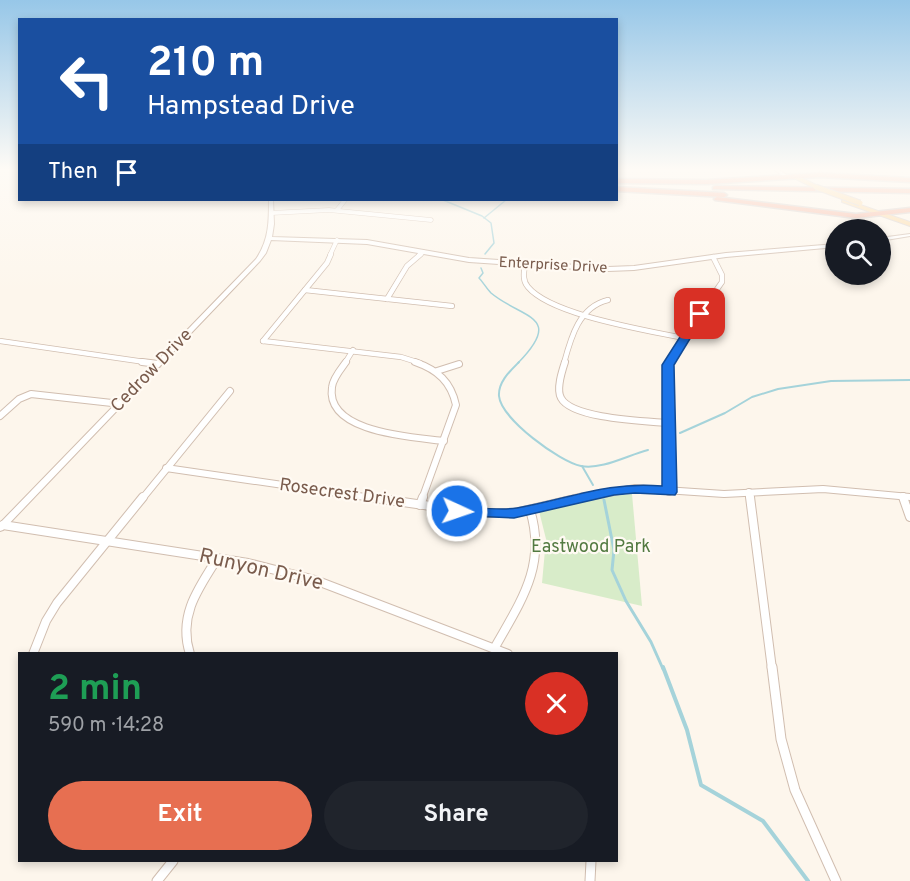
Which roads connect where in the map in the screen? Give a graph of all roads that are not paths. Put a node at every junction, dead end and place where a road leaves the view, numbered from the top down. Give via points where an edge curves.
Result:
1 (271, 209) edge
2 (792, 209) edge
3 (872, 209) edge
4 (876, 209) edge
5 (337, 210) joint
6 (910, 210) edge
7 (271, 213) junction
8 (886, 213) junction
9 (431, 220) dead end
10 (910, 222) edge
11 (910, 235) edge
12 (271, 238) junction
13 (891, 238) edge
14 (337, 240) junction
15 (825, 246) edge
16 (423, 252) junction
17 (713, 256) junction
18 (525, 264) junction
19 (304, 290) junction
20 (387, 299) junction
21 (608, 300) dead end
22 (452, 306) dead end
23 (585, 314) junction
24 (683, 338) junction
25 (0, 341) edge
26 (353, 350) junction
27 (459, 363) dead end
28 (158, 364) junction
29 (436, 371) junction
30 (230, 391) dead end
31 (121, 404) junction
32 (0, 416) edge
33 (668, 423) junction
34 (444, 441) junction
35 (166, 468) junction
36 (669, 492) junction
37 (749, 492) junction
38 (906, 497) edge
39 (420, 505) junction
40 (530, 510) junction
41 (910, 517) edge
42 (2, 527) edge
43 (107, 541) junction
44 (217, 559) junction
45 (495, 647) junction
46 (34, 652) edge
47 (189, 652) edge
48 (504, 652) edge
49 (172, 862) edge
50 (591, 862) edge
51 (157, 881) edge
52 (590, 881) edge
53 (836, 881) edge

1 - 7 street
2 - 8 highway via 851,216
3 - 8 main road, bridge
4 - 8 main road, bridge
5 - 7 street
5 - 9 street
6 - 8 highway
7 - 12 street
8 - 10 main road
11 - 13 street
12 - 14 street, Enterprise Drive
12 - 28 street, Cedrow Drive via 258,260
14 - 16 street, Enterprise Drive
14 - 19 street via 327,262
15 - 17 street, Enterprise Drive
16 - 18 street, Enterprise Drive
16 - 20 street via 408,266
17 - 18 street, Enterprise Drive via 622,269
17 - 24 street via 722,282
18 - 23 street via 524,280 533,293 553,305
19 - 20 street
19 - 26 street via 263,341
20 - 22 street
21 - 23 street via 602,300
23 - 24 street
23 - 33 street via 570,346 561,399 584,412
24 - 33 street via 668,365
25 - 28 street
26 - 29 street via 401,357
26 - 34 street via 332,386 339,410 348,419 380,433
27 - 29 street
28 - 31 street, Cedrow Drive
29 - 34 street via 451,386 456,405
30 - 35 street
31 - 32 street via 31,394
31 - 42 street, Cedrow Drive
33 - 36 street
34 - 39 street
35 - 39 street, Rosecrest Drive
35 - 43 street
36 - 37 street, Rosecrest Drive
36 - 40 street, Rosecrest Drive via 614,490
37 - 38 street, Rosecrest Drive via 823,489
37 - 53 street via 781,740 795,790
38 - 41 street
39 - 40 street, Rosecrest Drive via 478,513
40 - 45 street via 538,538 533,575
42 - 43 street, Runyon Drive
43 - 44 street, Runyon Drive
43 - 46 street via 57,603
44 - 45 street, Runyon Drive via 315,580
44 - 47 street via 187,613 184,632
45 - 48 street, Runyon Drive
49 - 51 street
50 - 52 street

